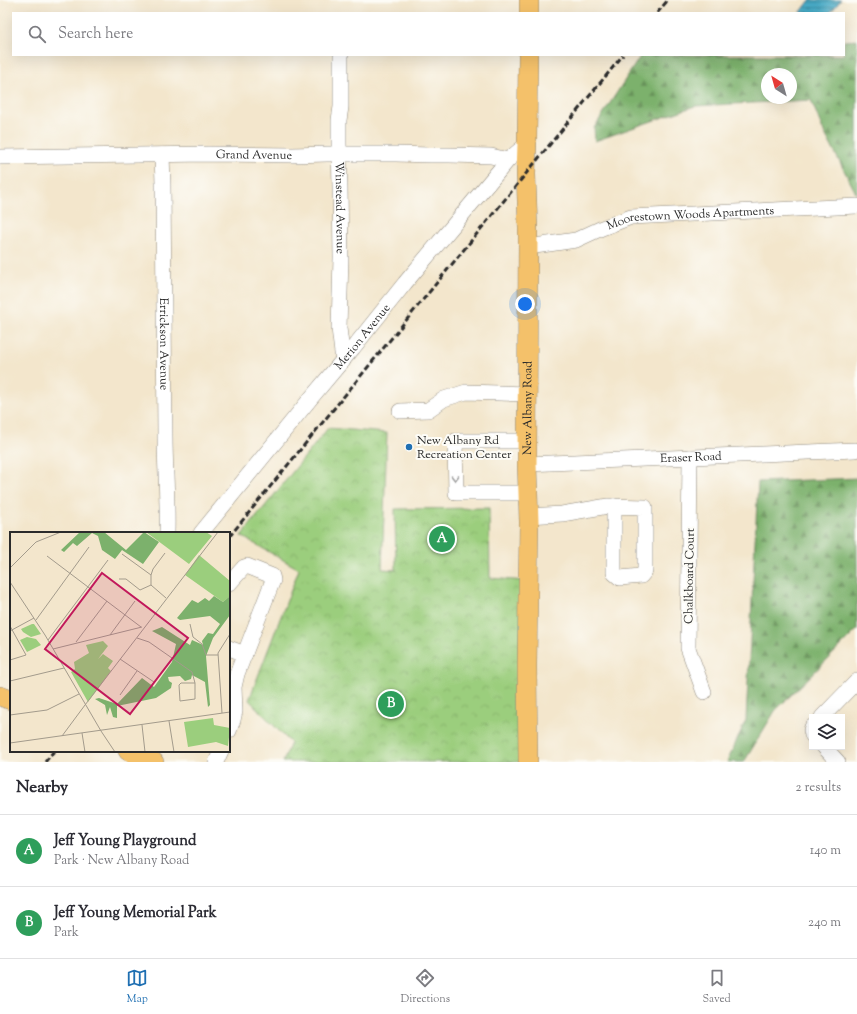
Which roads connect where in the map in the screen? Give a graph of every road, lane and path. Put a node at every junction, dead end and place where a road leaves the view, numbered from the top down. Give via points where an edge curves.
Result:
1 (529, 0) edge
2 (528, 12) edge
3 (341, 56) edge
4 (528, 56) edge
5 (527, 144) junction
6 (339, 154) junction
7 (162, 155) junction
8 (0, 157) edge
9 (508, 160) junction
10 (857, 206) edge
11 (528, 247) junction
12 (342, 361) junction
13 (527, 394) junction
14 (400, 411) dead end
15 (527, 441) junction
16 (855, 450) dead end
17 (690, 457) junction
18 (526, 464) junction
19 (528, 493) junction
20 (614, 506) junction
21 (528, 516) junction
22 (168, 532) edge
23 (202, 532) edge
24 (230, 583) edge
25 (230, 648) edge
26 (245, 654) junction
27 (857, 682) edge
28 (704, 692) dead end
29 (0, 696) edge
30 (10, 700) edge
31 (825, 714) edge
32 (230, 728) edge
33 (827, 750) edge
34 (130, 752) edge
35 (221, 752) edge
36 (154, 762) edge
37 (216, 762) edge
38 (528, 762) edge
39 (838, 762) edge

1 - 2 main road
3 - 6 street, Winstead Avenue
4 - 5 main road, New Albany Road
5 - 9 street, Merion Avenue
5 - 11 main road, New Albany Road
6 - 7 street, Grand Avenue
6 - 9 street, Grand Avenue via 472,155
6 - 12 street, Winstead Avenue via 339,328
7 - 8 street, Grand Avenue
7 - 22 street, Errickson Avenue
9 - 12 street, Merion Avenue
10 - 11 street, Moorestown Woods Apartments via 631,217 576,240
11 - 13 main road, New Albany Road
12 - 23 street, Merion Avenue
13 - 14 street via 466,392 444,399 428,410
13 - 15 main road, New Albany Road
15 - 18 main road, New Albany Road
15 -> 19 street via 454,441 456,493
16 - 17 street, Eraser Road
17 - 18 street, Eraser Road
17 - 28 street, Chalkboard Court via 688,648
18 - 19 main road, New Albany Road
19 - 21 main road, New Albany Road
20 - 20 street via 645,507 645,571 641,576 620,578 614,573
20 - 21 street
21 - 38 main road, New Albany Road
24 - 26 street via 247,566 272,576 273,580
25 - 26 street
26 - 32 street via 234,687 234,711
27 - 31 street
29 - 30 main road
33 - 39 street
34 - 36 main road
35 - 37 street

